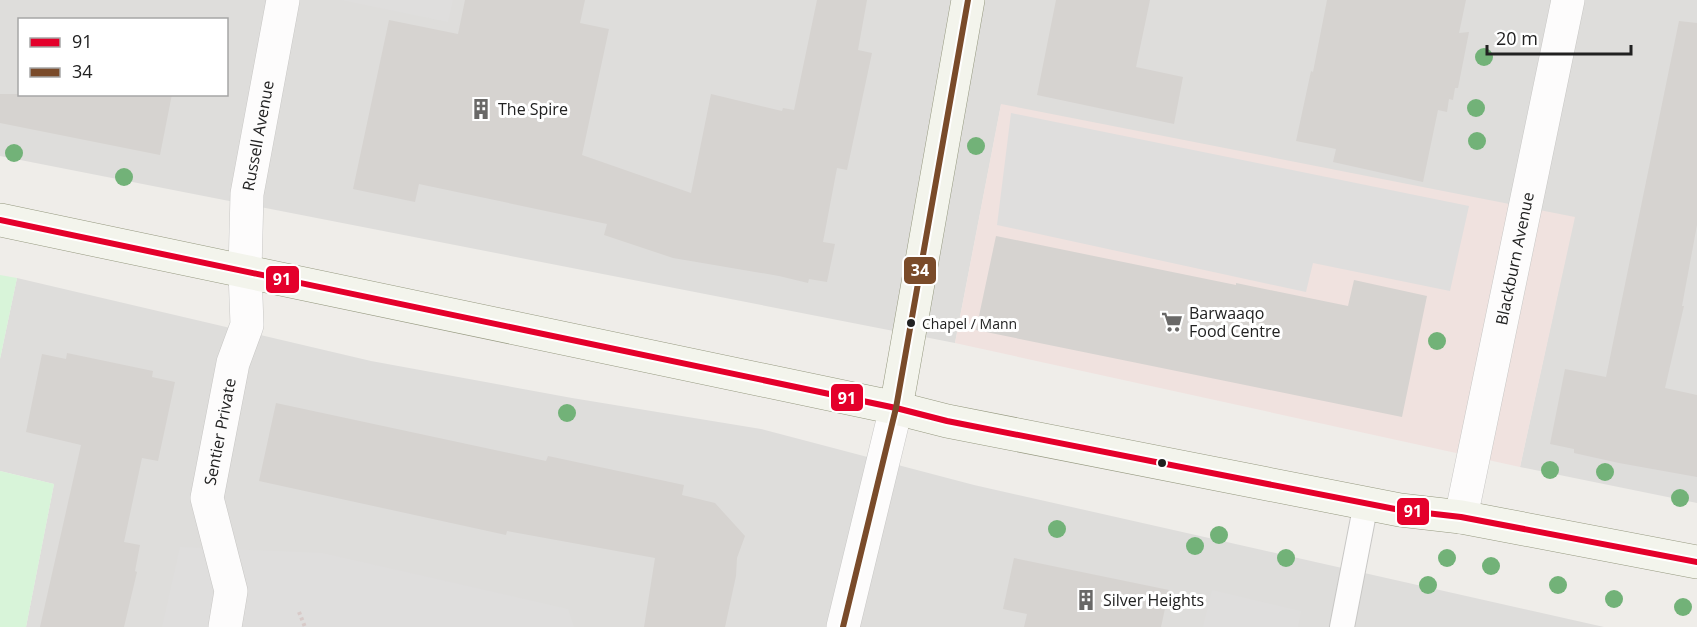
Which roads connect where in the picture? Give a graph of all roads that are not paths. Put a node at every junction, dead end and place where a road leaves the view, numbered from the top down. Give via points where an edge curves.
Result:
1 (283, 0) edge
2 (968, 0) edge
3 (1568, 0) edge
4 (0, 220) edge
5 (244, 271) junction
6 (896, 408) junction
7 (1366, 503) junction
8 (1461, 517) junction
9 (1697, 562) edge
10 (225, 627) edge
11 (843, 627) edge
12 (1342, 627) edge

1 - 5 street, Russell Avenue via 248,194
2 - 6 street
3 - 8 street, Blackburn Avenue
4 - 5 street
5 - 6 street
5 - 10 street, Sentier Private via 247,325 233,363 207,498 231,591
6 - 7 street
6 - 11 street
7 - 8 street
7 - 12 lane
8 - 9 street

